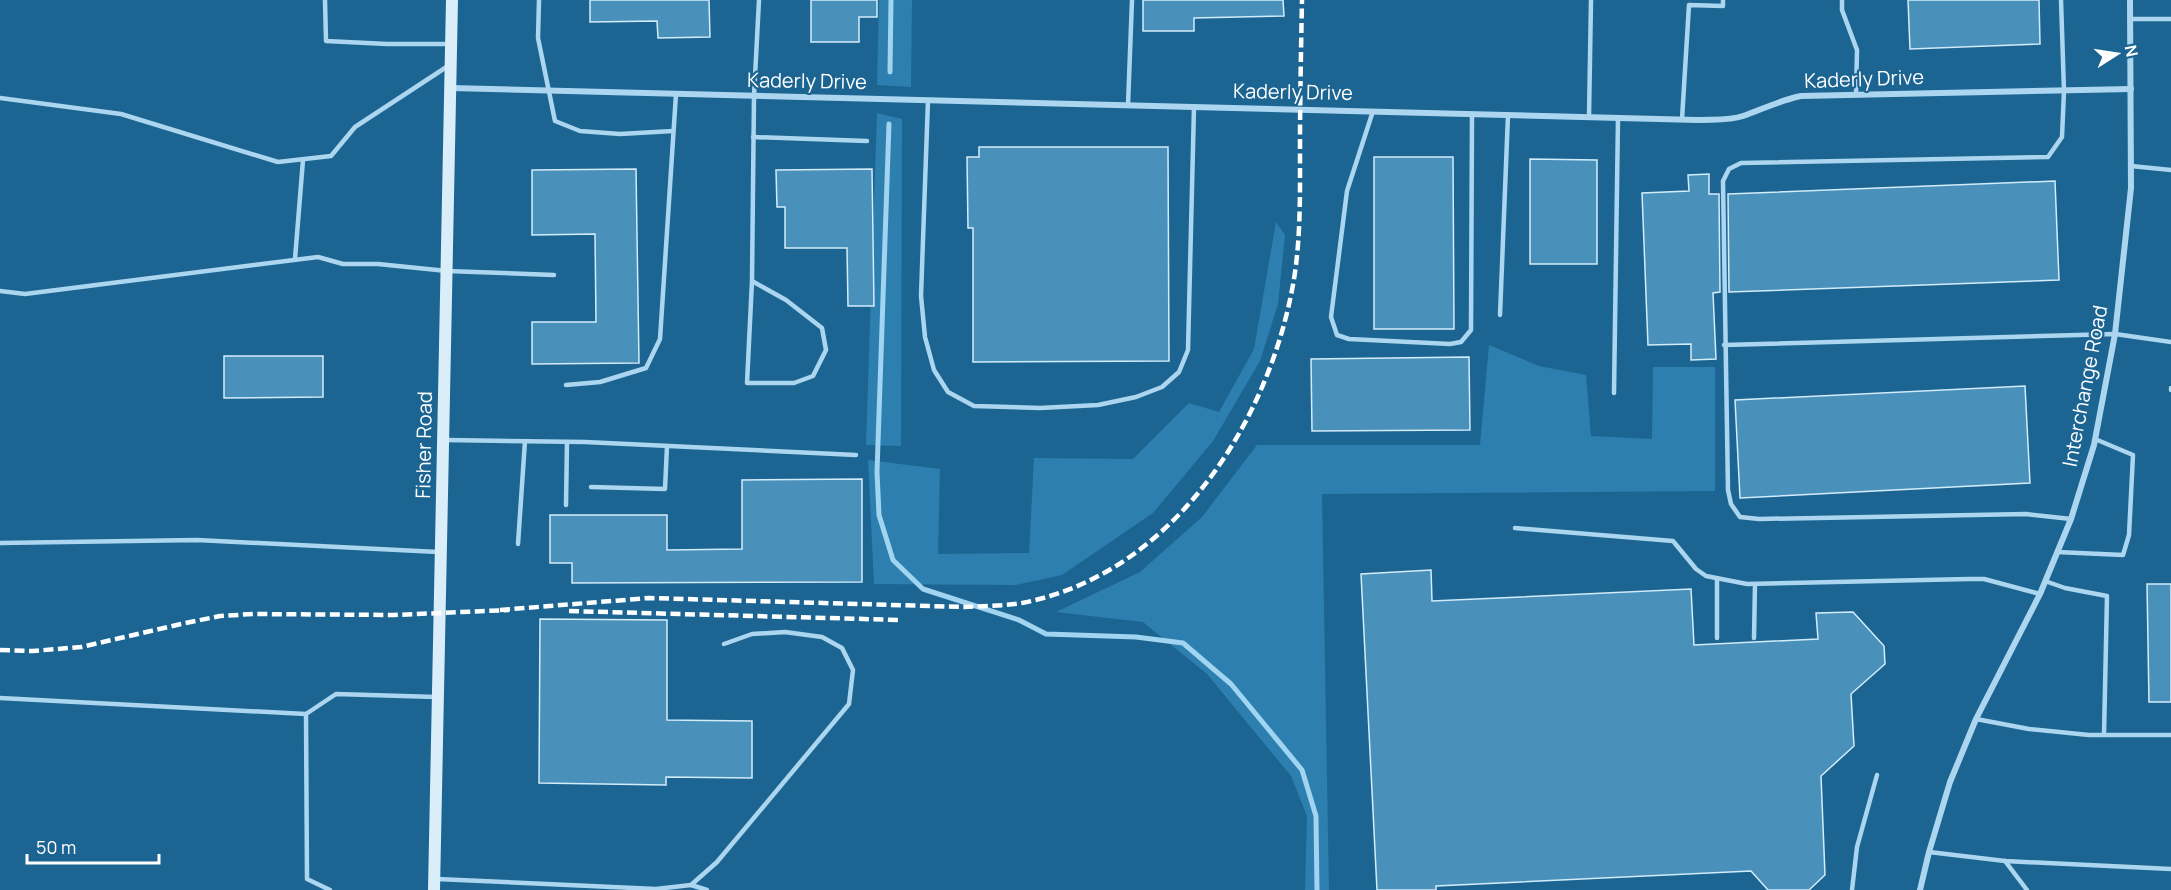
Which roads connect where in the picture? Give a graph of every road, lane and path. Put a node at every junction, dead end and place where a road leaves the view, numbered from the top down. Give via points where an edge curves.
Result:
1 (326, 0) edge
2 (452, 0) edge
3 (539, 0) edge
4 (759, 0) edge
5 (1132, 0) edge
6 (1591, 0) edge
7 (1723, 0) edge
8 (1842, 0) edge
9 (2061, 0) edge
10 (2130, 0) edge
11 (2130, 19) junction
12 (2171, 19) edge
13 (451, 44) junction
14 (450, 64) junction
15 (450, 88) junction
16 (2131, 89) junction
17 (549, 90) junction
18 (2064, 91) junction
19 (676, 94) junction
20 (1856, 95) junction
21 (754, 96) junction
22 (0, 98) edge
23 (928, 100) junction
24 (1128, 105) junction
25 (1194, 107) junction
26 (1373, 111) junction
27 (1472, 114) junction
28 (1508, 114) junction
29 (1589, 117) junction
30 (1618, 118) junction
31 (1682, 119) junction
32 (674, 132) junction
33 (753, 137) junction
34 (867, 141) dead end
35 (303, 160) junction
36 (2131, 166) junction
37 (2171, 170) edge
38 (295, 259) junction
39 (447, 271) junction
40 (554, 275) dead end
41 (752, 281) junction
42 (0, 291) edge
43 (1500, 315) dead end
44 (2115, 334) junction
45 (2171, 342) edge
46 (1724, 345) junction
47 (566, 385) dead end
48 (1614, 393) dead end
49 (2095, 439) junction
50 (443, 440) junction
51 (525, 441) junction
52 (567, 442) junction
53 (667, 446) junction
54 (856, 455) dead end
55 (591, 487) dead end
56 (566, 505) dead end
57 (2071, 519) junction
58 (1515, 528) dead end
59 (0, 543) edge
60 (518, 544) dead end
61 (441, 552) junction
62 (2057, 552) junction
63 (1717, 578) junction
64 (2045, 581) junction
65 (1755, 584) junction
66 (2040, 594) junction
67 (1717, 638) dead end
68 (1754, 638) dead end
69 (724, 644) dead end
70 (438, 697) junction
71 (0, 698) edge
72 (306, 714) junction
73 (1976, 719) junction
74 (2103, 735) junction
75 (2171, 735) edge
76 (1877, 775) dead end
77 (1929, 852) junction
78 (2004, 861) junction
79 (2171, 868) edge
80 (434, 885) edge
81 (692, 885) junction
82 (330, 890) edge
83 (708, 890) edge
84 (1852, 890) edge
85 (1920, 890) edge
86 (2027, 890) edge

1 - 13 lane via 326,41
2 - 13 main road, Fisher Road
3 - 17 lane via 538,38
4 - 21 lane
5 - 24 lane
6 - 29 lane
7 - 31 lane via 1723,6 1689,5
8 - 20 lane via 1857,50
9 - 18 lane
10 - 11 street, Interchange Road
11 - 12 lane
11 - 16 street, Interchange Road
13 - 14 main road, Fisher Road
14 - 15 main road, Fisher Road
14 - 35 lane via 355,127 331,156
15 - 17 street, Kaderly Drive
15 - 39 main road, Fisher Road
16 - 18 street, Kaderly Drive
16 - 36 street, Interchange Road
17 - 19 street, Kaderly Drive
17 - 32 lane via 555,121 580,131
18 - 20 street, Kaderly Drive
18 - 46 lane via 2062,137 2048,157 1741,163 1729,169 1723,181
19 - 21 street, Kaderly Drive
19 - 32 lane
20 - 31 street, Kaderly Drive via 1801,96 1727,119
21 - 23 street, Kaderly Drive
21 - 33 lane
22 - 35 lane via 121,114 278,162
23 - 24 street, Kaderly Drive
23 - 25 lane via 921,296 925,338 934,370 948,392 975,406 1040,408 1098,405 1136,397 1162,387 1179,372 1188,350
24 - 25 street, Kaderly Drive
25 - 26 street, Kaderly Drive
26 - 27 street, Kaderly Drive
26 - 27 lane via 1347,191 1331,317 1337,335 1349,339 1450,344 1461,342 1472,330
27 - 28 street, Kaderly Drive
28 - 29 street, Kaderly Drive
28 - 43 lane
29 - 30 street, Kaderly Drive
30 - 31 street, Kaderly Drive
30 - 48 lane
32 - 47 lane via 660,339 646,368 600,382
33 - 34 lane
33 - 41 lane
35 - 38 lane
36 - 37 lane
36 - 44 street, Interchange Road
38 - 39 lane via 318,256 343,264
38 - 42 lane via 25,294
39 - 40 lane
39 - 50 main road, Fisher Road
41 - 41 lane via 786,300 822,328 826,350 813,376 794,383 747,383
44 - 45 lane
44 - 46 lane
44 - 49 street, Interchange Road
46 - 57 lane via 1728,490 1740,517 2026,514
49 - 57 street, Interchange Road
49 - 62 lane via 2133,455 2129,535 2123,555
50 - 51 lane
50 - 61 main road, Fisher Road
51 - 52 lane
51 - 60 lane
52 - 53 lane
52 - 56 lane
53 - 54 lane
53 - 55 lane via 665,489
57 - 62 street, Interchange Road
58 - 63 lane via 1673,541 1696,569
59 - 61 lane via 197,540
61 - 70 main road, Fisher Road
62 - 64 street, Interchange Road
63 - 65 lane
63 - 67 lane
64 - 66 street, Interchange Road
64 - 74 lane via 2107,596
65 - 66 lane via 1984,579
65 - 68 lane
66 - 73 street, Interchange Road
69 - 81 lane via 752,634 785,632 822,637 842,648 853,670 849,704 717,862
70 - 72 lane via 336,694
70 - 80 main road, Fisher Road
71 - 72 lane
72 - 82 lane via 307,879
73 - 74 lane via 2029,729
73 - 77 street, Interchange Road via 1950,782
74 - 75 lane
76 - 84 lane via 1857,847
77 - 78 lane
77 - 85 street, Interchange Road
78 - 79 lane
78 - 86 lane
80 - 81 lane via 656,889
81 - 83 lane

